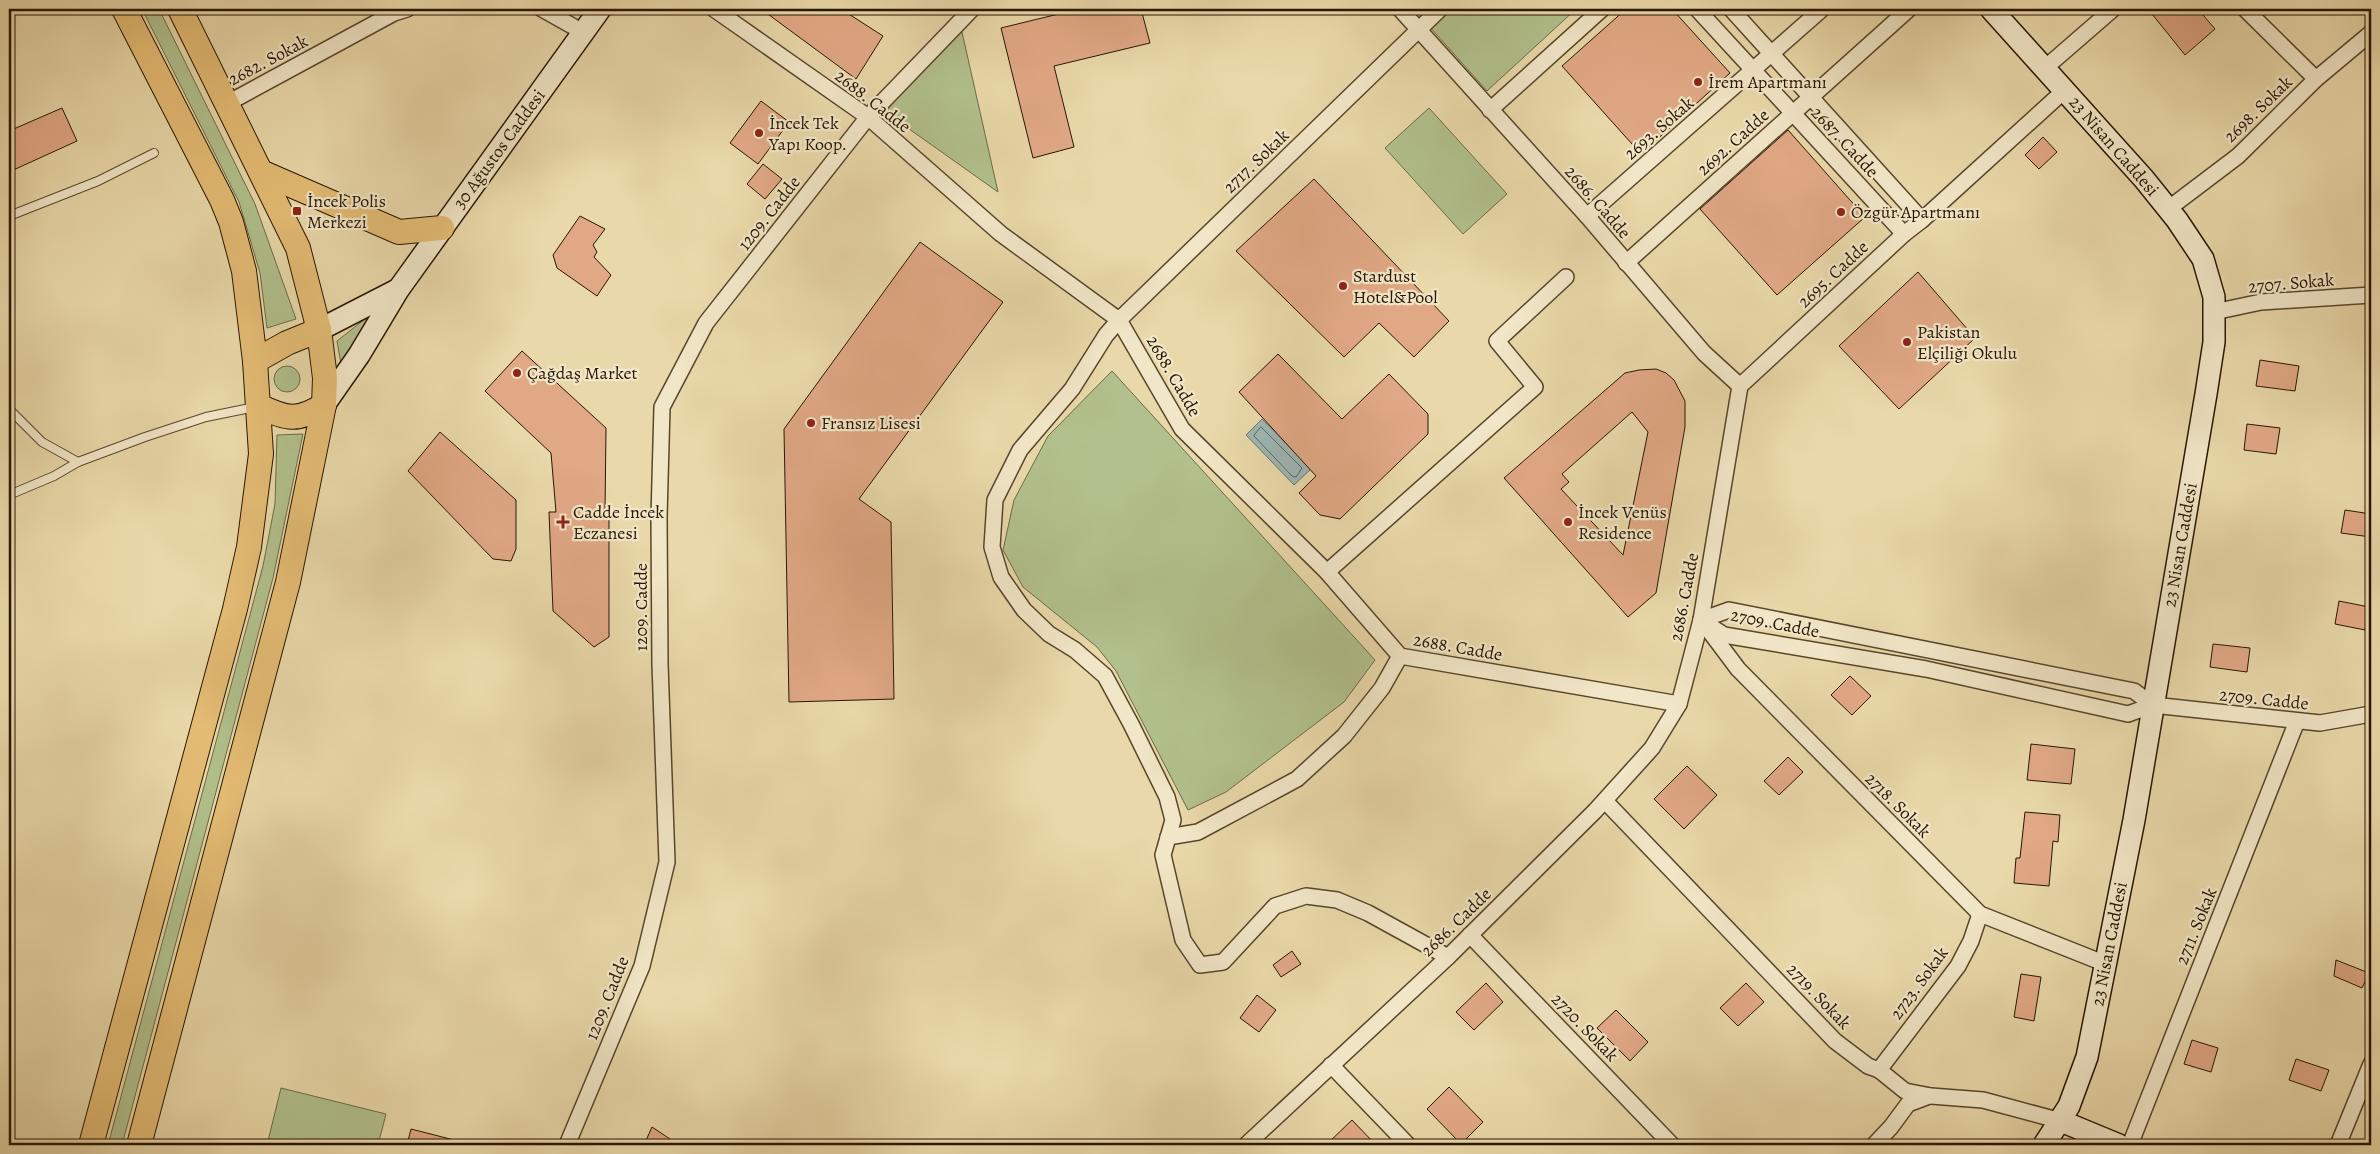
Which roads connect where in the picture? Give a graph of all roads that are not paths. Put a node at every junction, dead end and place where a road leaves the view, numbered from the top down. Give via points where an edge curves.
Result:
1 (124, 9) edge
2 (180, 9) edge
3 (542, 9) edge
4 (600, 9) edge
5 (714, 9) edge
6 (972, 9) edge
7 (1400, 9) edge
8 (1440, 9) edge
9 (1602, 9) edge
10 (1697, 9) edge
11 (1731, 9) edge
12 (1822, 9) edge
13 (1909, 9) edge
14 (1991, 9) edge
15 (2113, 9) edge
16 (2245, 9) edge
17 (397, 10) edge
18 (1418, 29) junction
19 (583, 32) junction
20 (2371, 33) edge
21 (1772, 54) junction
22 (2045, 68) junction
23 (1753, 71) junction
24 (2316, 79) junction
25 (2064, 90) junction
26 (1811, 97) junction
27 (226, 104) junction
28 (1490, 110) junction
29 (1793, 113) junction
30 (868, 117) junction
31 (154, 153) dead end
32 (260, 172) junction
33 (2168, 209) junction
34 (9, 216) edge
35 (1587, 216) junction
36 (1922, 220) junction
37 (442, 228) junction
38 (1904, 234) junction
39 (1626, 263) junction
40 (1566, 277) dead end
41 (398, 290) junction
42 (2371, 295) edge
43 (2214, 312) junction
44 (1120, 320) junction
45 (319, 330) junction
46 (255, 362) junction
47 (1740, 386) junction
48 (324, 405) junction
49 (259, 406) junction
50 (9, 409) edge
51 (78, 462) junction
52 (9, 495) edge
53 (1327, 572) junction
54 (1701, 620) junction
55 (1400, 656) junction
56 (1679, 704) junction
57 (2153, 705) junction
58 (2371, 714) edge
59 (2297, 721) junction
60 (1605, 801) junction
61 (1168, 837) junction
62 (1980, 914) junction
63 (1470, 935) junction
64 (1448, 957) junction
65 (2106, 964) junction
66 (2371, 1064) edge
67 (1331, 1065) junction
68 (1879, 1070) junction
69 (1931, 1096) junction
70 (2061, 1121) junction
71 (91, 1145) edge
72 (139, 1145) edge
73 (567, 1145) edge
74 (1246, 1145) edge
75 (1408, 1145) edge
76 (1672, 1145) edge
77 (1874, 1145) edge
78 (2044, 1145) edge
79 (2119, 1145) edge
80 (2130, 1145) edge
81 (2338, 1145) edge

1 - 46 main road via 231,222 244,271
2 - 27 main road
3 - 19 street
4 - 19 main road, 30 Ağustos Caddesi
5 - 30 street, 2688. Cadde
6 - 30 street, 1209. Cadde
7 - 18 street, 2686. Cadde
8 - 18 street, 2717. Sokak
9 - 28 street
10 - 23 street, 2687. Cadde
11 - 21 street, 2687. Cadde
12 - 21 street, 2693. Sokak
13 - 26 street, 2692. Cadde
14 - 22 main road, 23 Nisan Caddesi
15 - 22 street
16 - 24 street
17 - 27 street, 2682. Sokak
18 - 28 street, 2686. Cadde
18 - 44 street, 2717. Sokak
19 - 37 main road, 30 Ağustos Caddesi
20 - 24 street, 2698. Sokak
21 - 23 street, 2693. Sokak
21 - 26 street, 2687. Cadde
22 - 25 main road, 23 Nisan Caddesi
23 - 29 street, 2687. Cadde
23 - 35 street, 2693. Sokak
24 - 33 street, 2698. Sokak via 2238,156
25 - 33 main road, 23 Nisan Caddesi
25 - 36 street, 2695. Cadde
26 - 29 street, 2692. Cadde
26 - 36 street, 2687. Cadde
27 - 32 main road
28 - 35 street, 2686. Cadde
29 - 38 street, 2687. Cadde
29 - 39 street, 2692. Cadde
30 - 44 street, 2688. Cadde via 1001,234
30 - 73 street, 1209. Cadde via 706,323 662,407 660,654 667,862 642,966
31 - 34 lane via 98,181
32 - 37 main road via 399,232
32 - 45 main road via 298,248
33 - 43 main road, 23 Nisan Caddesi via 2203,259 2214,297
35 - 39 street, 2686. Cadde
36 - 38 street, 2695. Cadde
37 - 41 main road, 30 Ağustos Caddesi
38 - 47 street, 2695. Cadde
39 - 47 street, 2686. Cadde via 1704,353
40 - 53 street via 1497,341 1535,387
41 - 45 main road, 30 Ağustos Caddesi
41 - 48 main road, 30 Ağustos Caddesi
42 - 43 street, 2707. Sokak via 2261,302
43 - 57 main road, 23 Nisan Caddesi via 2214,342 2206,394
44 - 53 street, 2688. Cadde via 1182,429
44 - 61 street, 2717. Sokak via 1072,389 1020,450 995,500 992,547 1001,577 1024,610 1049,634 1075,650 1105,676 1167,796 1173,820
45 - 46 main road via 287,343
45 - 48 main road via 325,378
46 - 49 main road
47 - 54 street, 2686. Cadde
48 - 49 main road via 312,413 292,417 278,416
48 - 72 main road via 288,582
49 - 51 lane via 206,417
49 - 71 main road via 261,454 258,489 238,600
50 - 51 lane via 42,442
51 - 52 lane
53 - 55 street, 2688. Cadde
54 - 56 street, 2686. Cadde
54 - 57 street, 2709. Cadde via 1724,635 1926,669 2128,714
54 - 57 street, 2709. Cadde via 1729,610 2134,691
54 - 62 street, 2718. Sokak via 1738,669
55 - 56 street, 2688. Cadde
55 - 61 street via 1382,688 1344,736 1297,779 1198,832
56 - 60 street, 2686. Cadde via 1652,748
57 - 59 street, 2709. Cadde
57 - 65 main road, 23 Nisan Caddesi
58 - 59 street, 2709. Cadde via 2320,723
59 - 80 street, 2711. Sokak
60 - 63 street, 2686. Cadde
60 - 68 street, 2719. Sokak via 1835,1041 1868,1066
61 - 64 street, 2717. Sokak via 1162,855 1176,913 1183,940 1200,965 1223,962 1275,906 1306,896 1337,900 1368,913
62 - 65 street, 2718. Sokak
62 - 68 street, 2723. Sokak via 1958,966
63 - 64 street, 2686. Cadde
63 - 76 street, 2720. Sokak
64 - 67 street, 2686. Cadde
65 - 70 main road, 23 Nisan Caddesi via 2088,1057
66 - 81 street
67 - 74 street, 2686. Cadde
67 - 75 street
68 - 69 street, 2719. Sokak via 1905,1091
69 - 70 street, 2719. Sokak via 1983,1100
69 - 77 street via 1908,1104
70 - 78 main road, 23 Nisan Caddesi
70 - 79 main road

